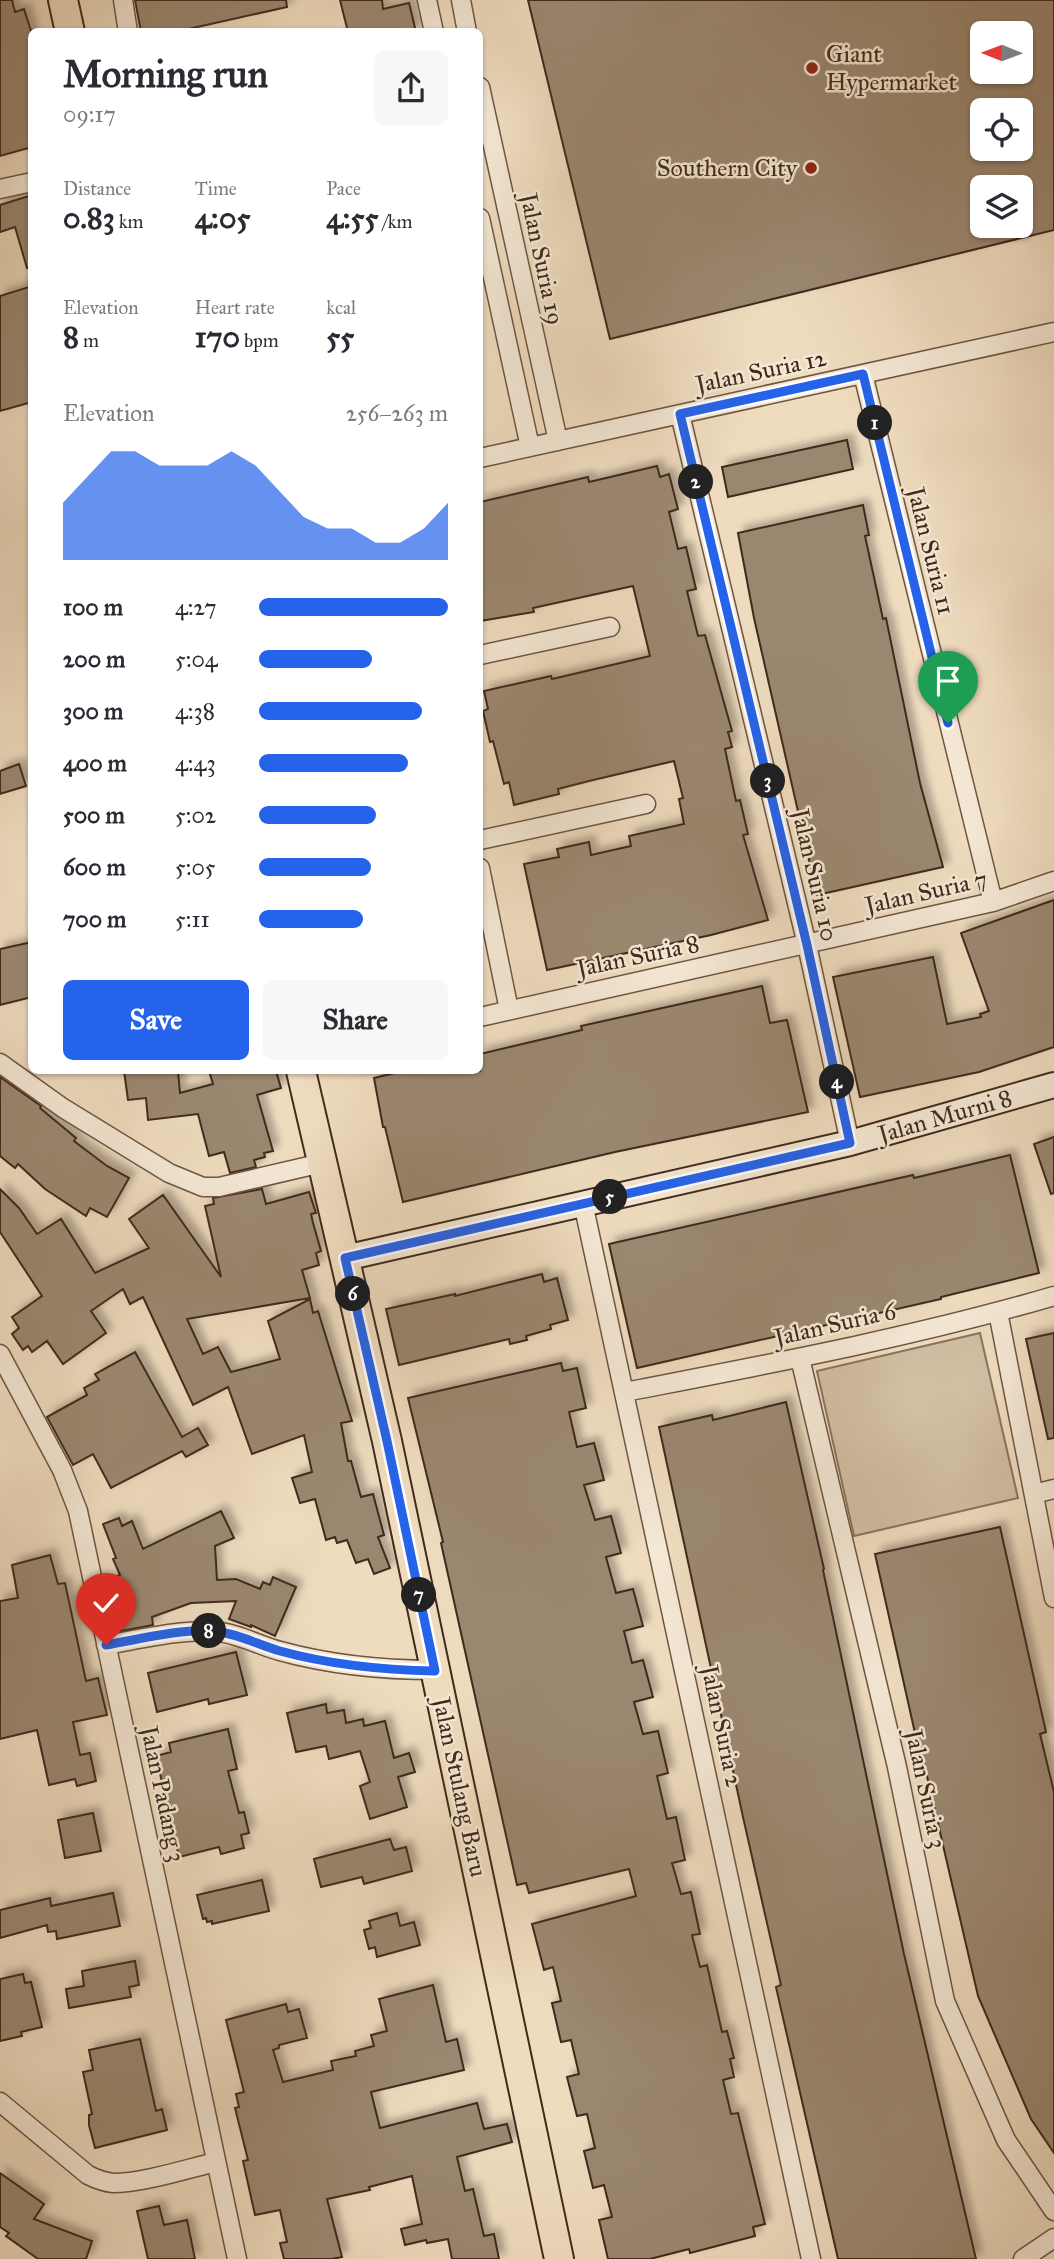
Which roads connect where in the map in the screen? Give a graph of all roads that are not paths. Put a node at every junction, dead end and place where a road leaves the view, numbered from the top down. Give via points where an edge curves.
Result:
1 (63, 0) edge
2 (122, 0) edge
3 (426, 0) edge
4 (460, 0) edge
5 (69, 28) edge
6 (127, 28) edge
7 (433, 28) edge
8 (466, 28) edge
9 (483, 101) edge
10 (28, 183) edge
11 (0, 189) edge
12 (483, 232) edge
13 (1054, 332) edge
14 (863, 374) junction
15 (680, 414) junction
16 (558, 441) junction
17 (530, 447) junction
18 (483, 457) edge
19 (610, 627) dead end
20 (483, 654) edge
21 (646, 804) dead end
22 (483, 839) edge
23 (1054, 881) edge
24 (483, 883) edge
25 (993, 902) junction
26 (807, 945) junction
27 (509, 1010) junction
28 (483, 1016) edge
29 (0, 1063) edge
30 (302, 1074) edge
31 (1054, 1085) edge
32 (850, 1143) junction
33 (322, 1163) junction
34 (583, 1203) junction
35 (345, 1258) junction
36 (1054, 1296) edge
37 (998, 1312) junction
38 (0, 1354) edge
39 (800, 1358) junction
40 (625, 1392) junction
41 (1054, 1489) edge
42 (1034, 1494) junction
43 (1054, 1598) edge
44 (106, 1645) junction
45 (435, 1671) junction
46 (0, 2102) edge
47 (216, 2162) junction
48 (1054, 2211) edge
49 (1054, 2238) edge
50 (237, 2259) edge
51 (559, 2259) edge
52 (811, 2259) edge
53 (1023, 2259) edge

1 - 5 main road
2 - 6 street
3 - 7 street
4 - 8 street
9 - 16 street, Jalan Suria 19
10 - 11 street
12 - 17 street
13 - 14 street, Jalan Suria 12
14 - 15 street, Jalan Suria 12
14 - 25 street, Jalan Suria 11
15 - 16 street, Jalan Suria 12
15 - 26 street, Jalan Suria 10
16 - 17 street, Jalan Suria 12
17 - 18 street, Jalan Suria 12
19 - 20 street
21 - 22 street
23 - 25 street, Jalan Suria 7
24 - 27 street
25 - 26 street, Jalan Suria 7
26 - 27 street, Jalan Suria 8
26 - 32 street, Jalan Suria 10
27 - 28 street, Jalan Suria 8
29 - 33 street via 157,1166 203,1187
30 - 33 main road, Jalan Stulang Baru
31 - 32 street, Jalan Murni 8
32 - 34 street, Jalan Murni 8
33 - 35 main road, Jalan Stulang Baru
34 - 35 street, Jalan Murni 8
34 - 40 street, Jalan Suria 2
35 - 45 main road, Jalan Stulang Baru
36 - 37 street, Jalan Suria 6
37 - 39 street, Jalan Suria 6
37 - 42 street
38 - 44 street, Jalan Padang 3 via 62,1470 78,1511
39 - 40 street, Jalan Suria 6
39 - 48 street, Jalan Suria 3 via 897,1768 945,2001 1006,2140
40 - 52 street, Jalan Suria 2
41 - 42 street
42 - 43 street
44 - 45 street via 212,1631 320,1660 387,1670
44 - 47 street, Jalan Padang 3
45 - 51 main road, Jalan Stulang Baru
46 - 47 street via 101,2181 132,2181
47 - 50 street, Jalan Padang 3
49 - 53 street

